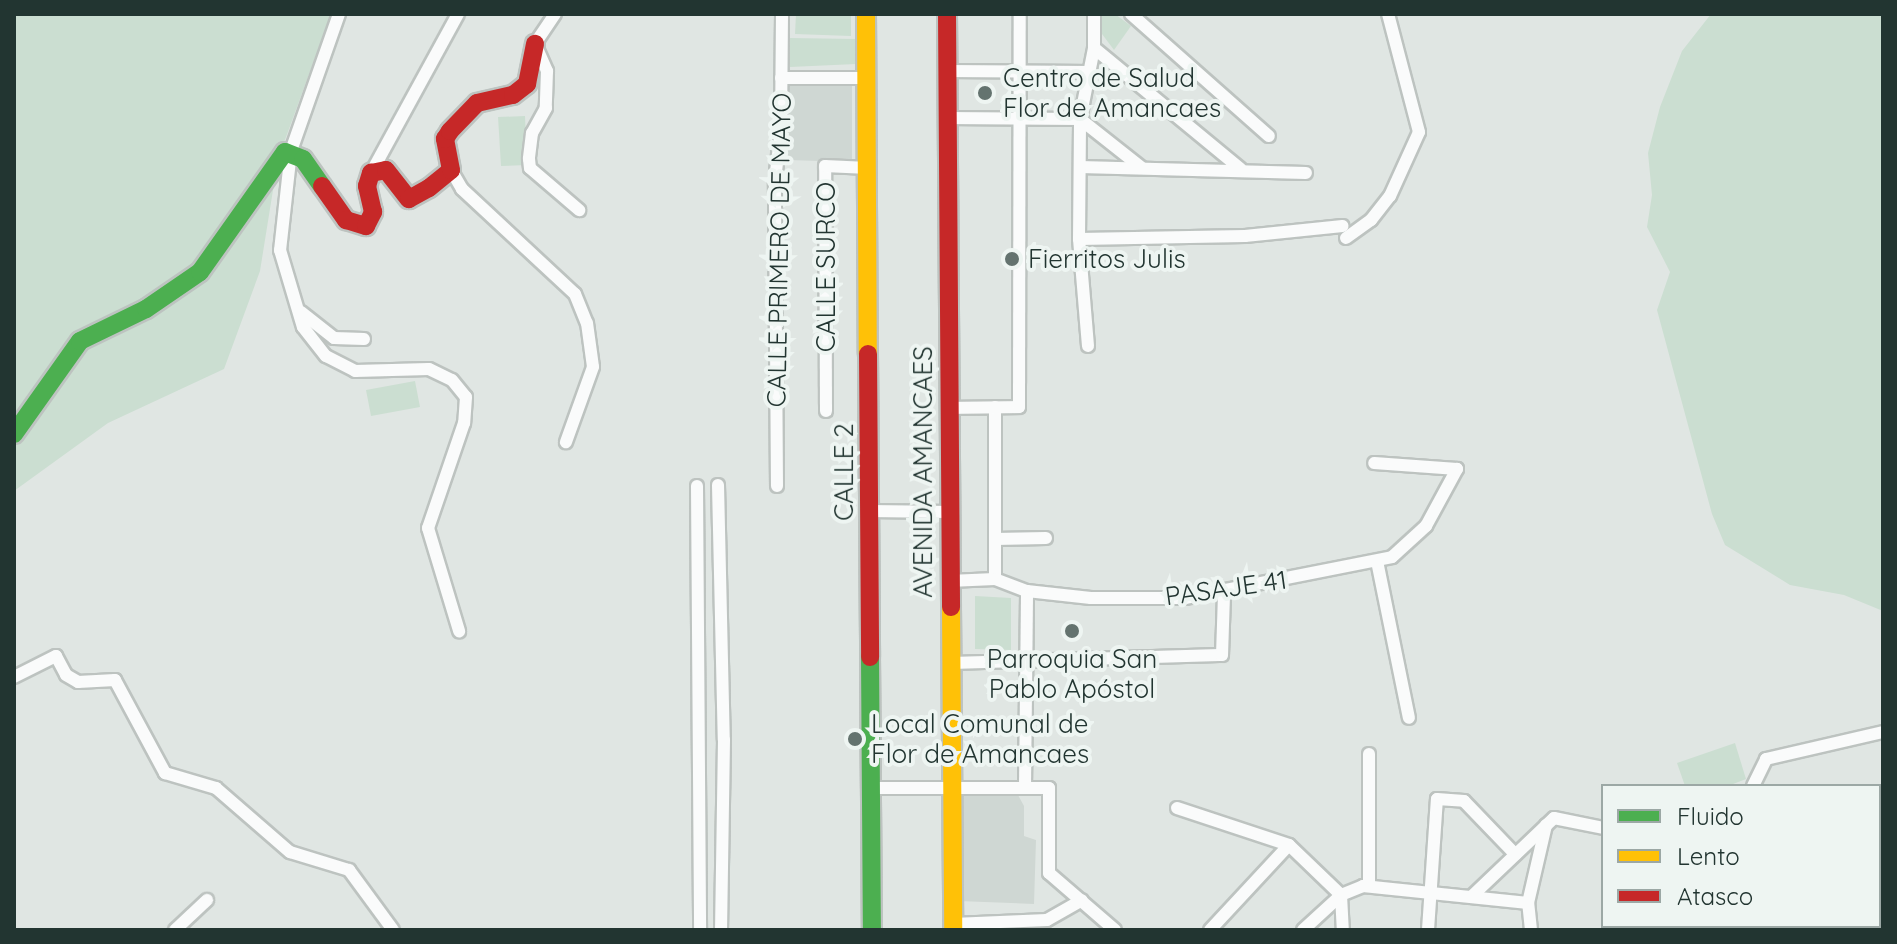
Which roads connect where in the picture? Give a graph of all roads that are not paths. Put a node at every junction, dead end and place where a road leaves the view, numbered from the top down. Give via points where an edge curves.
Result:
1 (339, 14) edge
2 (458, 14) edge
3 (555, 14) edge
4 (782, 14) edge
5 (866, 14) edge
6 (947, 14) edge
7 (1020, 14) edge
8 (1094, 14) edge
9 (1131, 14) edge
10 (1388, 14) edge
11 (535, 44) junction
12 (1094, 48) junction
13 (947, 71) junction
14 (1019, 71) junction
15 (1091, 72) junction
16 (781, 78) junction
17 (867, 78) junction
18 (1018, 116) junction
19 (946, 118) junction
20 (1080, 119) junction
21 (1269, 136) dead end
22 (291, 151) junction
23 (1080, 167) junction
24 (868, 168) junction
25 (1142, 168) junction
26 (1241, 169) junction
27 (451, 170) junction
28 (371, 173) junction
29 (1306, 173) dead end
30 (579, 210) dead end
31 (1079, 239) junction
32 (292, 300) junction
33 (364, 339) dead end
34 (1088, 346) dead end
35 (995, 407) junction
36 (949, 408) junction
37 (826, 411) dead end
38 (14, 434) edge
39 (566, 442) dead end
40 (1374, 463) dead end
41 (718, 485) dead end
42 (697, 486) dead end
43 (777, 486) dead end
44 (869, 511) junction
45 (949, 512) junction
46 (1046, 538) dead end
47 (995, 539) junction
48 (1377, 561) junction
49 (995, 579) junction
50 (949, 581) junction
51 (1027, 591) junction
52 (1224, 594) junction
53 (459, 631) dead end
54 (1027, 660) junction
55 (949, 663) junction
56 (14, 677) edge
57 (1409, 718) dead end
58 (1883, 732) edge
59 (1369, 754) dead end
60 (1754, 784) edge
61 (1025, 787) junction
62 (871, 788) junction
63 (951, 788) junction
64 (1177, 808) dead end
65 (1547, 822) junction
66 (1601, 827) edge
67 (1289, 845) junction
68 (1515, 854) junction
69 (1369, 885) junction
70 (1430, 891) junction
71 (1341, 895) junction
72 (1472, 896) junction
73 (207, 900) dead end
74 (1082, 900) junction
75 (1528, 903) junction
76 (953, 927) edge
77 (175, 930) edge
78 (393, 930) edge
79 (700, 930) edge
80 (721, 930) edge
81 (872, 930) edge
82 (1115, 930) edge
83 (1210, 930) edge
84 (1303, 930) edge
85 (1343, 930) edge
86 (1428, 930) edge
87 (1531, 930) edge

1 - 22 street
2 - 28 street
3 - 11 street
4 - 16 street, CALLE PRIMERO DE MAYO
5 - 17 street, CALLE 2
6 - 13 street, AVENIDA AMANCAES
7 - 14 street
8 - 12 street
9 - 21 street
10 - 31 street via 1419,132 1390,196 1371,220 1344,232
11 - 27 street via 532,75 521,91 477,103 450,131 445,139
11 - 30 street via 547,71 546,108 529,145 530,168
12 - 15 street
12 - 26 street
13 - 14 street
13 - 19 street, AVENIDA AMANCAES
14 - 15 street
14 - 18 street
15 - 20 street
16 - 17 street
16 - 43 street, CALLE PRIMERO DE MAYO via 775,180
17 - 24 street, CALLE 2
18 - 19 street
18 - 20 street
18 - 35 street via 1019,407
19 - 36 street, AVENIDA AMANCAES
20 - 23 street
20 - 25 street
22 - 28 street via 303,159 346,220 359,227 372,219 367,186
22 - 32 street via 280,250
22 - 38 street via 274,162 200,272 146,309 80,341
23 - 25 street
23 - 31 street
24 - 37 street, CALLE SURCO via 825,166
24 - 44 street, CALLE 2
25 - 26 street
26 - 29 street
27 - 28 street via 409,199 386,170
27 - 39 street via 462,189 575,294 587,323 593,367
31 - 34 street
32 - 33 street via 306,319 334,338
32 - 53 street via 312,342 340,365 368,372 429,369 452,380 466,397 464,423 428,528
35 - 36 street
35 - 47 street
36 - 45 street, AVENIDA AMANCAES
40 - 48 street, PASAJE 41 via 1457,469 1426,526 1392,557
41 - 80 street via 724,710
42 - 79 street
44 - 45 street
44 - 62 street, CALLE 2
45 - 50 street, AVENIDA AMANCAES
46 - 47 street
47 - 49 street
48 - 52 street, PASAJE 41
48 - 57 street
49 - 50 street, PASAJE 41
49 - 51 street, PASAJE 41
50 - 55 street, AVENIDA AMANCAES
51 - 52 street, PASAJE 41 via 1091,598
51 - 54 street
52 - 54 street via 1222,655
54 - 55 street
54 - 61 street
55 - 63 street, AVENIDA AMANCAES
56 - 78 street via 56,656 66,675 78,682 115,680 165,773 216,788 290,852 349,870
58 - 60 street via 1766,759
59 - 69 street
61 - 63 street
61 - 74 street via 1049,788 1049,873
62 - 63 street
62 - 81 street, CALLE 2
63 - 76 street, AVENIDA AMANCAES
64 - 67 street
65 - 66 street via 1561,817
65 - 68 street
65 - 75 street
67 - 71 street
67 - 83 street
68 - 70 street via 1464,801 1437,799
68 - 72 street
69 - 70 street
69 - 71 street
70 - 72 street
70 - 86 street
71 - 84 street
71 - 85 street
72 - 75 street
73 - 77 street
74 - 76 street via 1047,920
74 - 82 street
75 - 87 street

